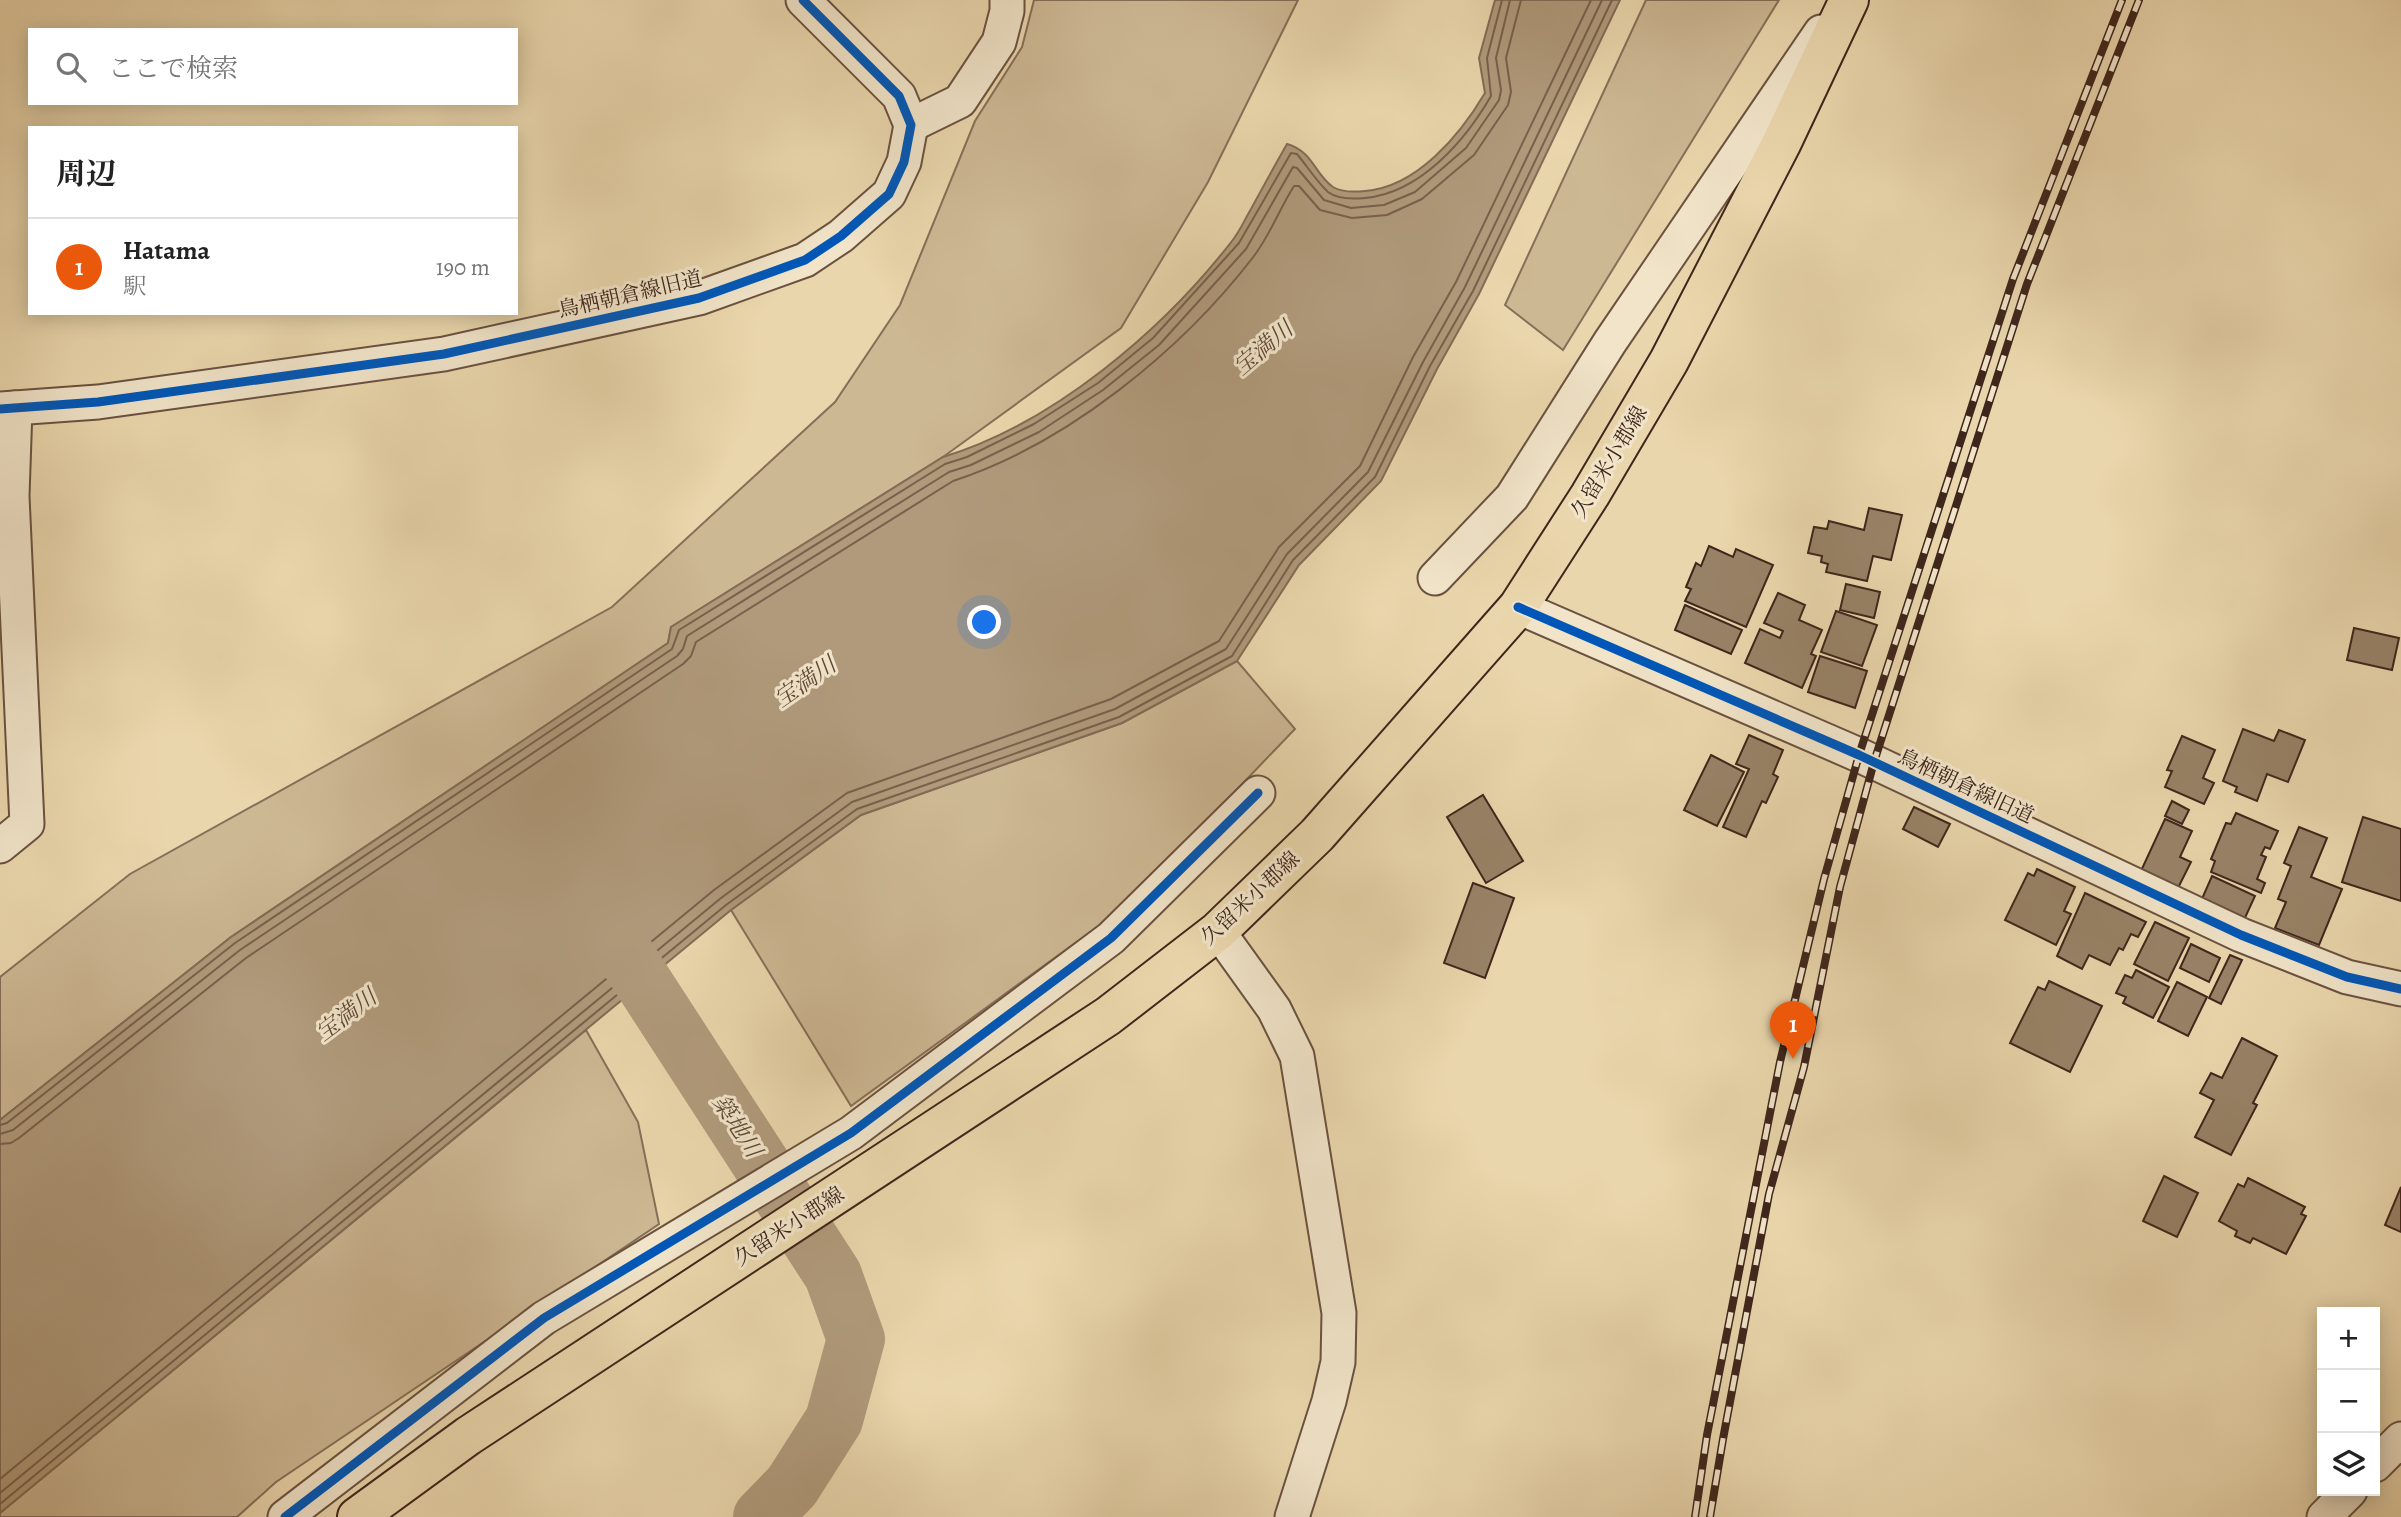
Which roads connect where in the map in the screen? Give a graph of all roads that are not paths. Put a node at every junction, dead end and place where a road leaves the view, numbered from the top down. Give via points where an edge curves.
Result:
1 (803, 0) edge
2 (1007, 0) edge
3 (1842, 0) edge
4 (1849, 0) edge
5 (905, 110) junction
6 (7, 408) edge
7 (1436, 578) dead end
8 (1518, 607) junction
9 (1258, 793) dead end
10 (0, 846) edge
11 (1218, 931) junction
12 (2401, 989) edge
13 (2401, 1439) edge
14 (2380, 1460) edge
15 (2345, 1496) edge
16 (285, 1517) edge
17 (357, 1517) edge
18 (1292, 1517) edge
19 (2323, 1517) edge

1 - 5 street
2 - 5 street via 999,42 960,102
3 - 7 street via 1610,342 1512,497
4 - 8 main road, 久留米小郡線 via 1669,361
5 - 6 street, 鳥栖朝倉線旧道 via 904,162 889,194 805,260 699,298 444,354 98,402
6 - 10 street via 27,824
8 - 11 main road, 久留米小郡線 via 1317,835
8 - 12 street, 鳥栖朝倉線旧道 via 1859,755 2241,935 2347,977
9 - 16 street via 1111,938 851,1133 544,1318
11 - 17 main road, 久留米小郡線 via 1108,1016 468,1436
11 - 18 street via 1274,1009 1297,1056 1339,1313 1338,1362
13 - 14 street
15 - 19 street

